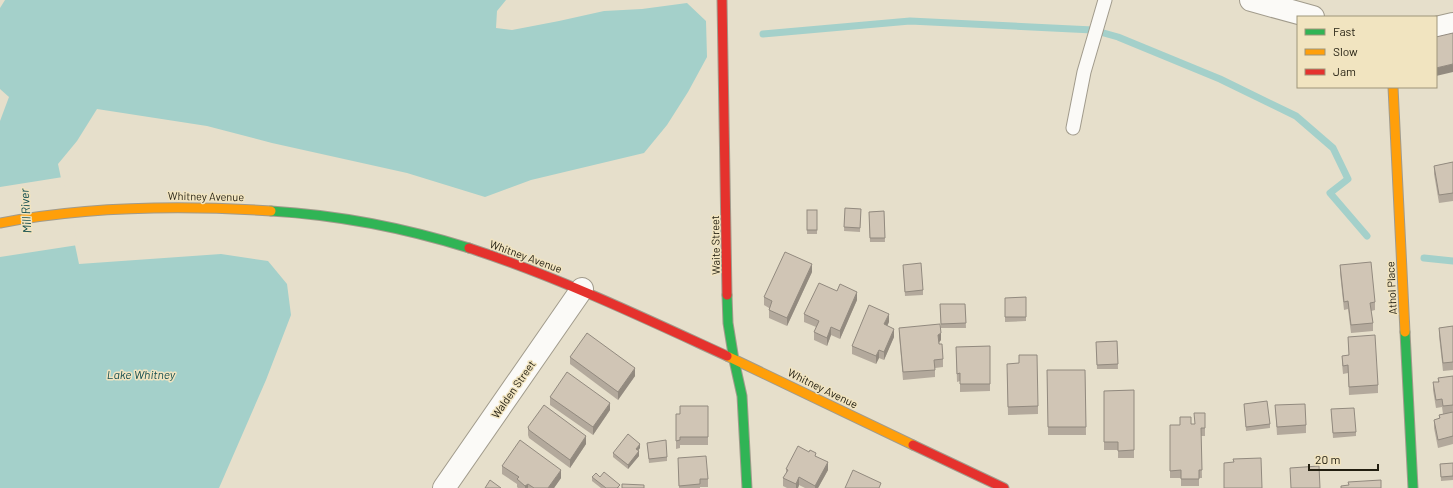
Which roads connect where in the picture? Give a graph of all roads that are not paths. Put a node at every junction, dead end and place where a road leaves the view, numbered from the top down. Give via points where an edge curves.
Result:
1 (722, 0) edge
2 (1251, 0) edge
3 (1103, 6) edge
4 (1309, 16) edge
5 (1453, 24) edge
6 (1437, 28) edge
7 (1393, 88) edge
8 (1073, 128) dead end
9 (0, 223) edge
10 (582, 289) junction
11 (734, 360) junction
12 (444, 488) edge
13 (747, 488) edge
14 (1004, 488) edge
15 (1413, 488) edge

1 - 11 main road, Waite Street via 728,323
2 - 4 street
3 - 8 lane via 1084,72
5 - 6 street
7 - 15 main road, Athol Place
9 - 10 main road, Whitney Avenue via 79,211 176,207 246,208 314,215 387,228 462,246
10 - 11 main road, Whitney Avenue
10 - 12 street, Walden Street
11 - 13 main road, Waite Street via 742,396
11 - 14 main road, Whitney Avenue

